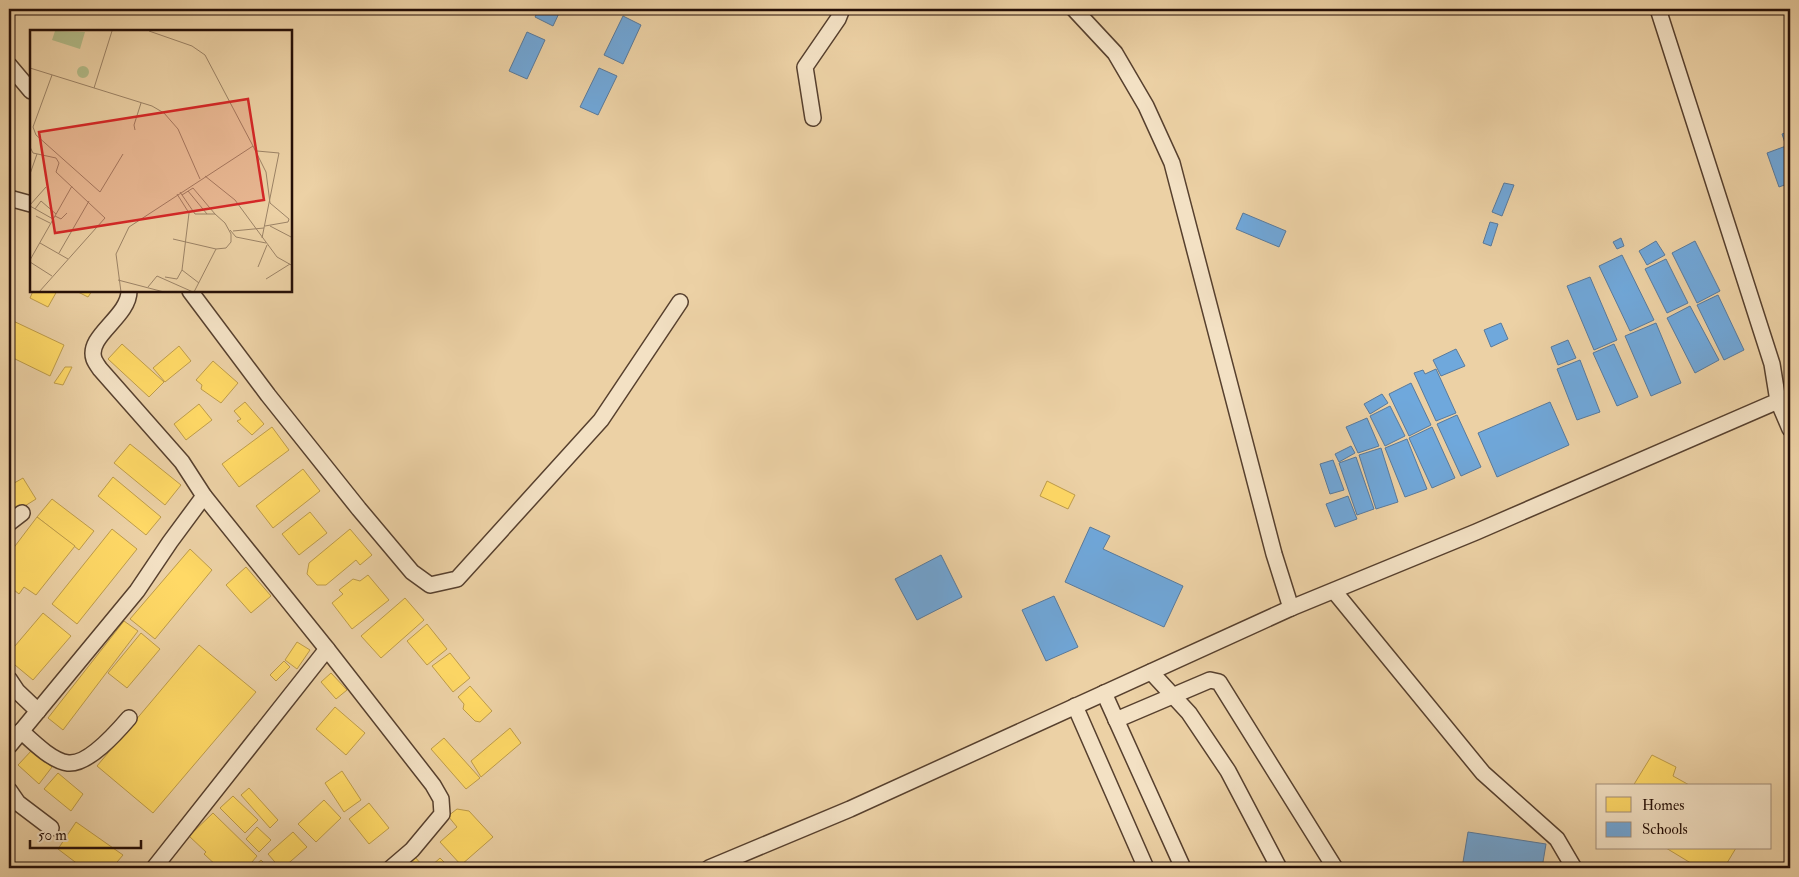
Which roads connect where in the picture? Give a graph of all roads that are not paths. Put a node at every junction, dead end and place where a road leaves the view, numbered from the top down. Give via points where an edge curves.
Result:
1 (842, 9) edge
2 (1074, 9) edge
3 (1658, 9) edge
4 (9, 66) edge
5 (30, 90) edge
6 (813, 118) dead end
7 (9, 198) edge
8 (30, 204) edge
9 (129, 292) edge
10 (191, 292) edge
11 (680, 302) dead end
12 (1778, 401) junction
13 (1790, 429) edge
14 (204, 496) junction
15 (22, 513) dead end
16 (9, 523) edge
17 (1334, 591) junction
18 (1291, 608) junction
19 (327, 649) junction
20 (1152, 672) junction
21 (9, 679) edge
22 (1104, 693) junction
23 (1173, 696) junction
24 (1075, 706) junction
25 (38, 711) junction
26 (129, 718) dead end
27 (1116, 720) junction
28 (21, 731) junction
29 (9, 746) edge
30 (9, 790) edge
31 (51, 828) dead end
32 (154, 868) edge
33 (390, 868) edge
34 (709, 868) edge
35 (1146, 868) edge
36 (1183, 868) edge
37 (1278, 868) edge
38 (1335, 868) edge
39 (1574, 868) edge

1 - 6 street via 805,67
2 - 18 street via 1115,52 1146,106 1172,163
3 - 12 street via 1772,364
4 - 5 street
7 - 8 street
9 - 14 street via 126,305 94,346 93,358 182,462
10 - 11 street via 359,509 412,572 430,585 457,579 601,420
12 - 13 street
12 - 17 street
14 - 19 street
14 - 25 street via 137,591
15 - 16 street
17 - 18 street
17 - 39 street via 1482,773 1557,839
18 - 20 street
19 - 32 street
19 - 33 street via 441,799 442,814 412,850
20 - 22 street
20 - 23 street
21 - 25 street
22 - 24 street
22 - 27 street
23 - 27 street
23 - 37 street via 1228,771
23 - 38 street via 1210,680 1219,682
24 - 34 street via 850,810
24 - 35 street
25 - 28 street
26 - 28 street via 112,738 84,760 70,764 41,749
27 - 36 street
28 - 29 street
30 - 31 street via 18,803

